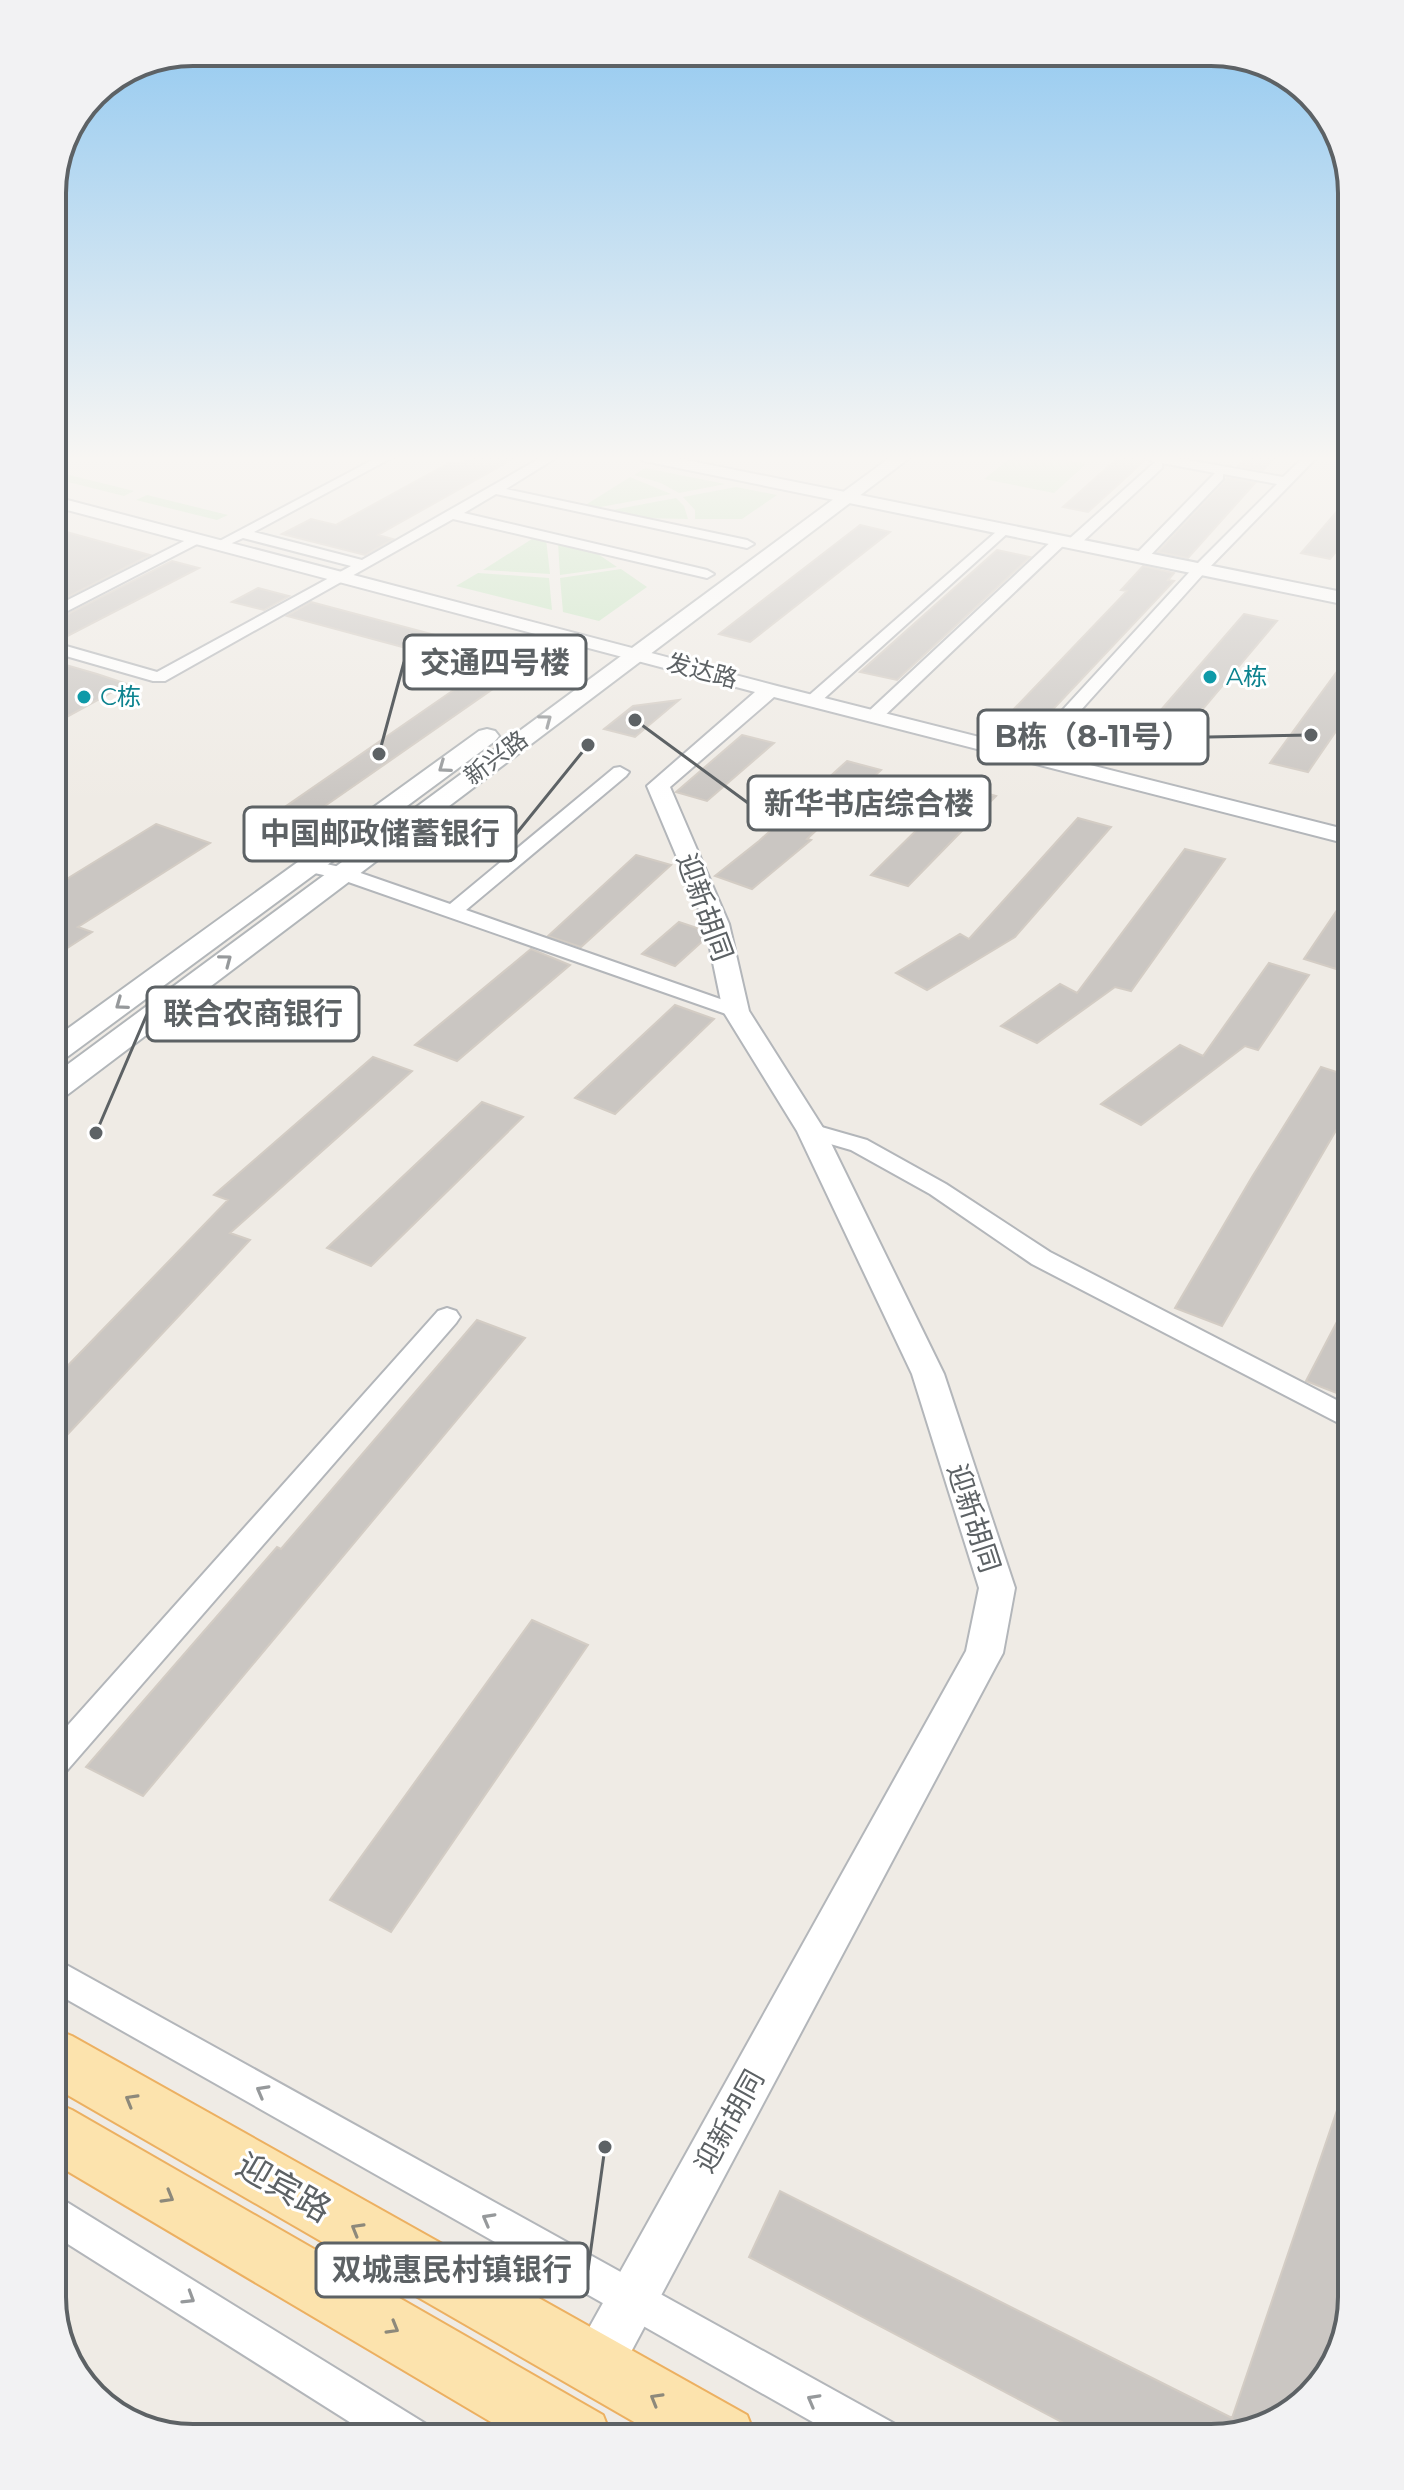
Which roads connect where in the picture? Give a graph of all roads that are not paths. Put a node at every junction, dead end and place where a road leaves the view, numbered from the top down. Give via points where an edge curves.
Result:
1 (132, 572) edge
2 (324, 572) edge
3 (351, 572) edge
4 (699, 572) edge
5 (745, 572) edge
6 (956, 572) edge
7 (1034, 572) edge
8 (1197, 572) edge
9 (1216, 572) edge
10 (707, 574) joint
11 (343, 577) junction
12 (1338, 597) edge
13 (66, 607) edge
14 (609, 647) junction
15 (66, 651) edge
16 (636, 653) junction
17 (770, 690) junction
18 (812, 701) junction
19 (874, 716) junction
20 (1030, 756) junction
21 (620, 772) dead end
22 (1338, 834) edge
23 (308, 866) junction
24 (342, 873) junction
25 (452, 912) junction
26 (736, 1011) junction
27 (66, 1044) edge
28 (66, 1080) edge
29 (811, 1131) junction
30 (447, 1317) dead end
31 (1338, 1413) edge
32 (66, 1749) edge
33 (66, 1981) edge
34 (66, 2073) edge
35 (66, 2138) edge
36 (66, 2221) edge
37 (632, 2300) junction
38 (597, 2364) junction
39 (390, 2424) edge
40 (556, 2424) edge
41 (700, 2424) edge
42 (856, 2424) edge

1 - 13 street
2 - 11 street, 发达路
3 - 11 street
4 - 10 street
5 - 16 main road, 新兴路
6 - 18 street
7 - 19 street
8 - 20 street
9 - 12 street
10 - 14 main road, 新兴路
11 - 14 street, 发达路
11 - 15 street via 159,678
14 - 16 street, 发达路
14 -> 23 main road, 新兴路
16 - 17 street, 发达路
24 -> 16 main road, 新兴路
17 - 18 street, 发达路
17 - 26 street, 迎新胡同 via 658,786 717,924
18 - 19 street, 发达路
19 - 20 street, 发达路
20 - 22 street, 发达路
21 - 25 street
23 - 24 street
23 -> 27 main road, 新兴路
24 - 25 street
28 -> 24 main road, 新兴路
25 - 26 street
26 - 29 street, 迎新胡同
29 - 31 street via 859,1145 938,1189 1041,1258
29 - 37 street, 迎新胡同 via 928,1374 997,1588 984,1653
30 - 32 street
37 -> 33 street
38 -> 34 main road, 迎宾路
35 -> 40 main road
36 -> 39 street
37 - 38 street, 迎新胡同
42 -> 37 street
41 -> 38 main road, 迎宾路

